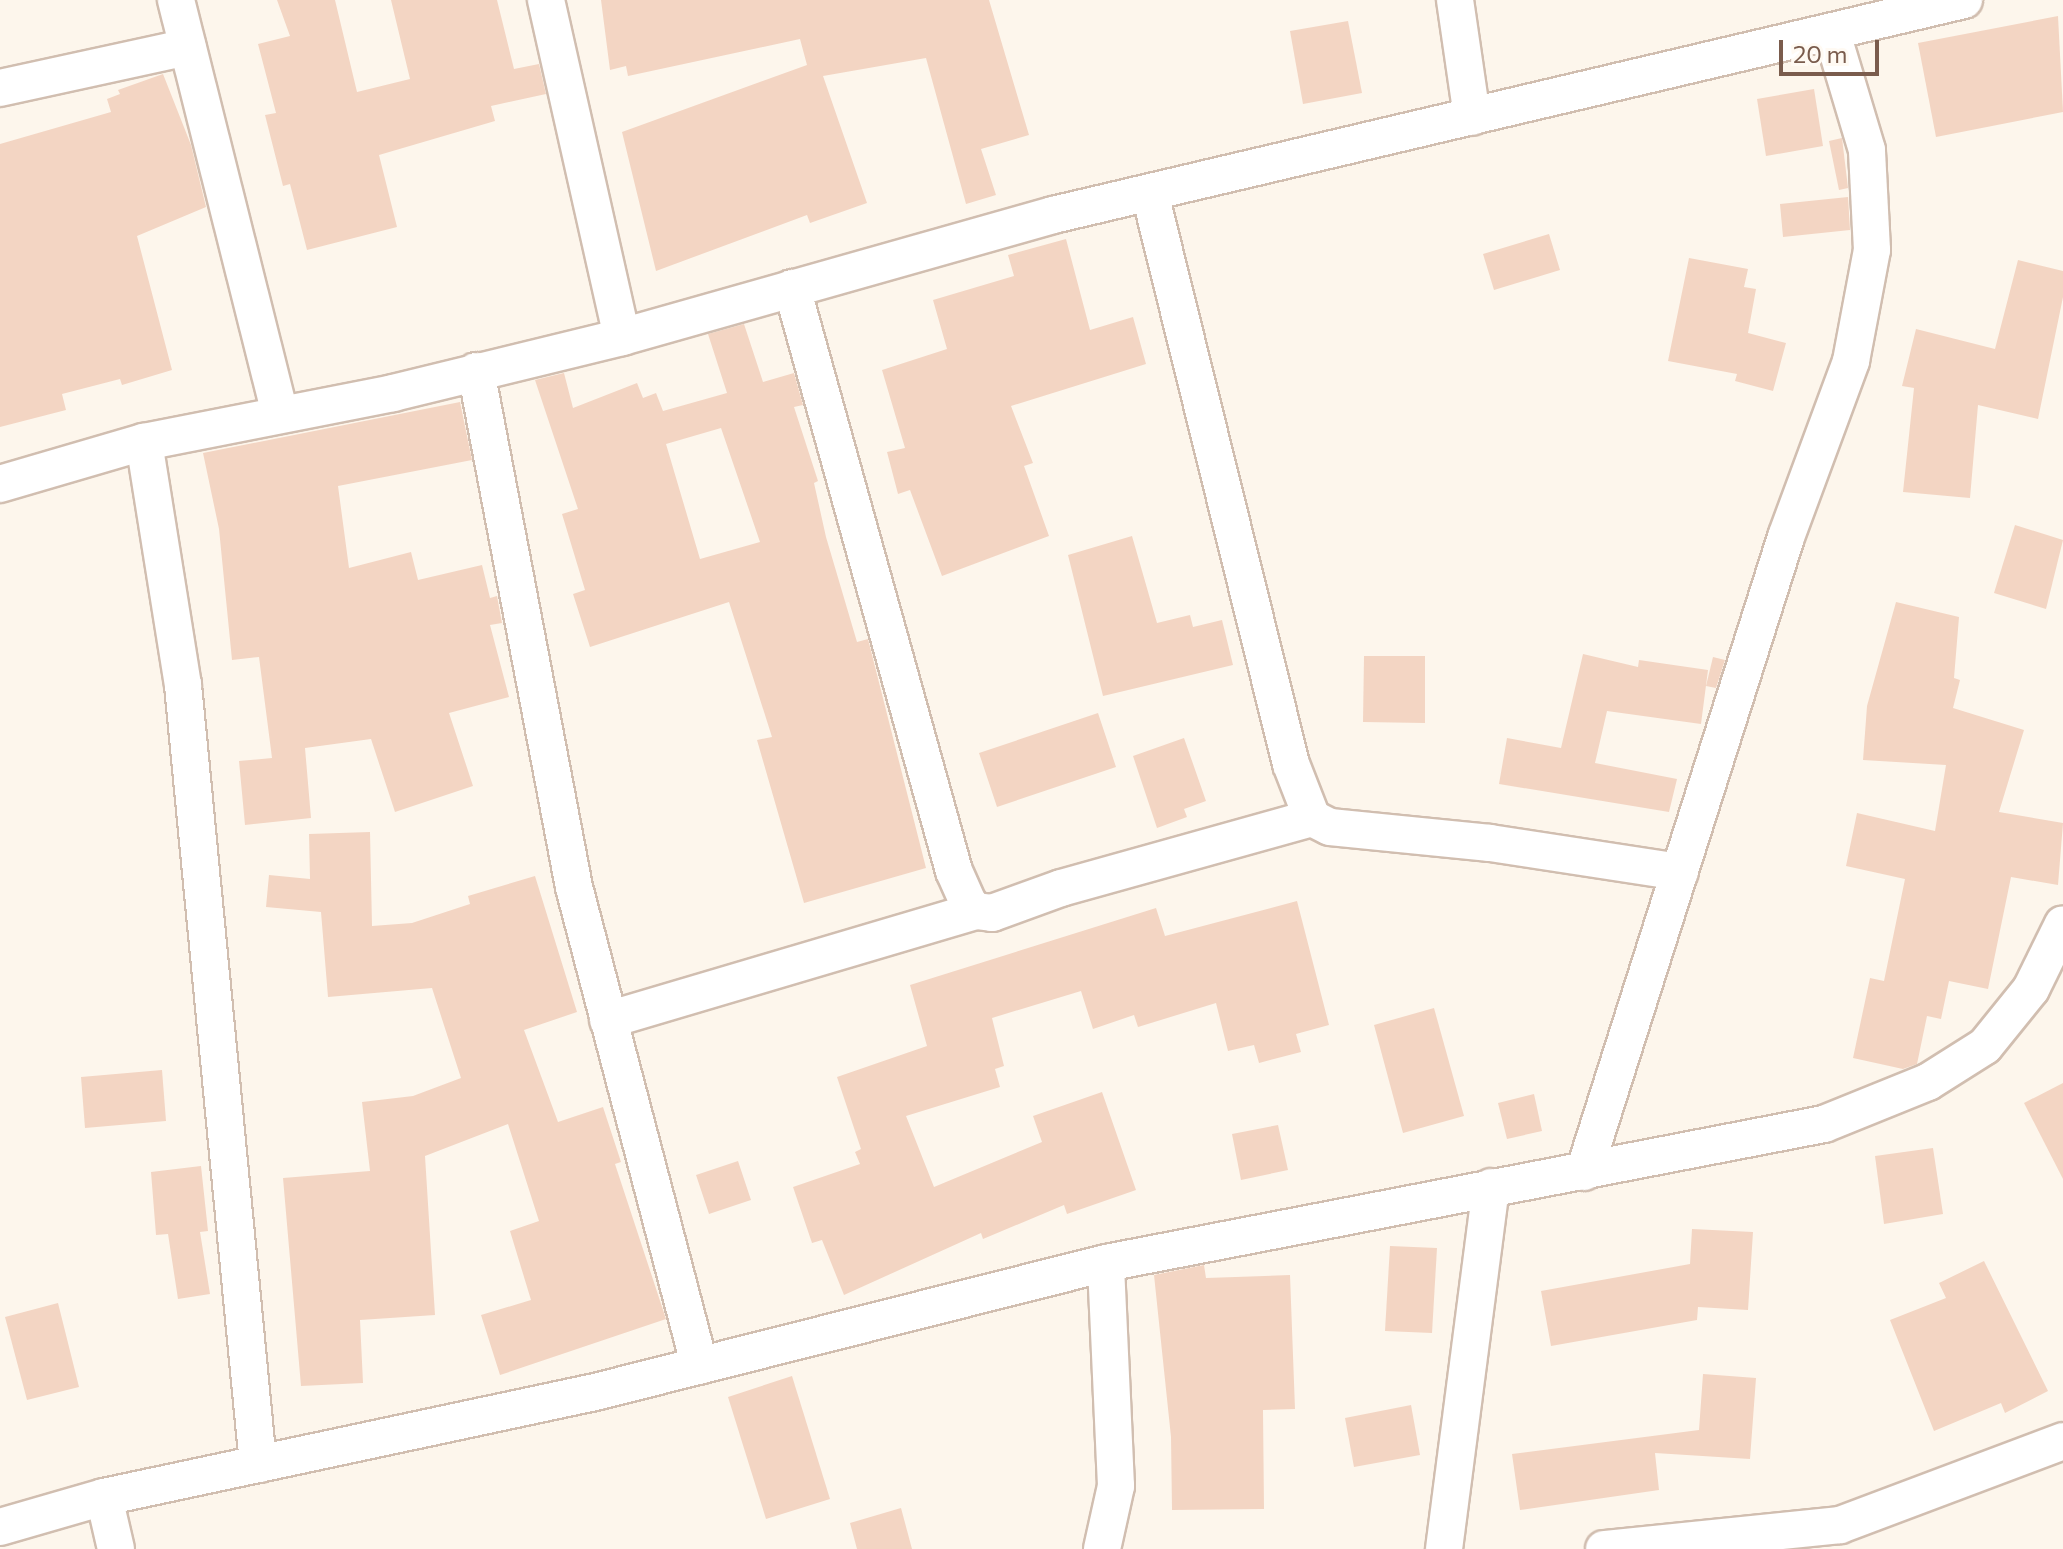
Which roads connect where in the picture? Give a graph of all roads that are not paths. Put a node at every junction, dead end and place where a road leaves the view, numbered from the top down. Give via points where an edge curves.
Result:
1 (176, 0) edge
2 (546, 0) edge
3 (1455, 0) edge
4 (1964, 0) edge
5 (1832, 33) junction
6 (188, 47) junction
7 (0, 88) edge
8 (1472, 117) junction
9 (1150, 194) junction
10 (792, 288) junction
11 (622, 337) junction
12 (476, 371) junction
13 (279, 411) junction
14 (144, 442) junction
15 (0, 484) edge
16 (1312, 818) junction
17 (1680, 872) junction
18 (976, 911) junction
19 (2063, 924) edge
20 (608, 1020) junction
21 (1584, 1172) junction
22 (1491, 1187) junction
23 (1106, 1263) junction
24 (700, 1366) junction
25 (2063, 1441) edge
26 (258, 1464) junction
27 (104, 1497) junction
28 (0, 1527) edge
29 (116, 1549) edge
30 (1102, 1549) edge
31 (1444, 1549) edge
32 (1604, 1549) edge

1 - 6 street
2 - 11 street
3 - 8 street
4 - 5 street
5 - 8 street
5 - 17 street via 1867,150 1872,250 1851,361 1786,537
6 - 7 street
6 - 13 street
8 - 9 street
9 - 10 street via 1053,215
9 - 16 street via 1291,764
10 - 11 street
10 - 18 street via 954,871
11 - 12 street
12 - 13 street via 393,393
12 - 20 street via 535,700
13 - 14 street
14 - 15 street
14 - 26 street via 183,685
16 - 17 street via 1330,827 1490,843
16 - 18 street via 1061,888 1008,909
17 - 21 street
18 - 20 street
19 - 21 street via 2031,989 1985,1046 1928,1082 1824,1124
20 - 24 street
21 - 22 street
22 - 23 street
22 - 31 street
23 - 24 street
23 - 30 street via 1117,1473
24 - 26 street
25 - 32 street via 1840,1525
26 - 27 street
27 - 28 street
27 - 29 street

